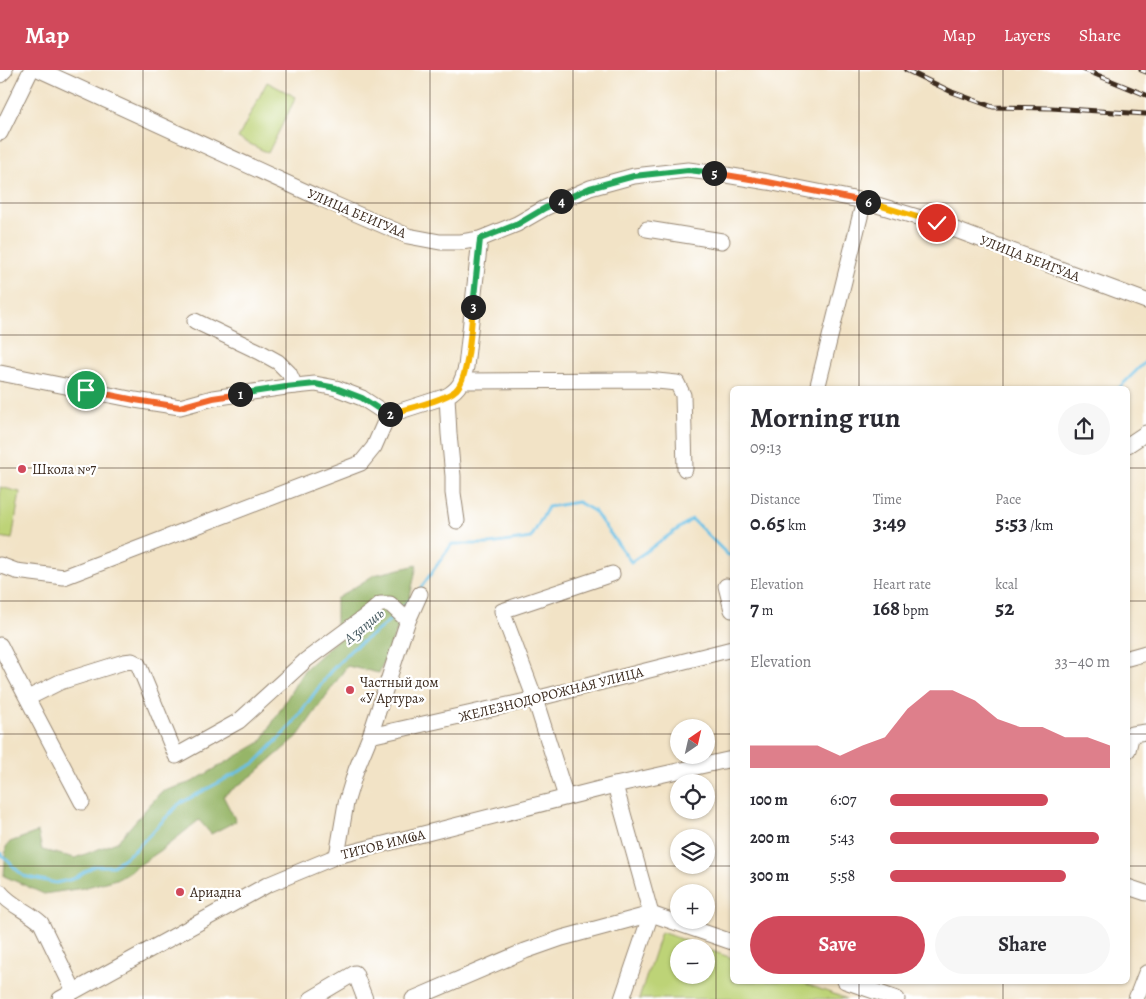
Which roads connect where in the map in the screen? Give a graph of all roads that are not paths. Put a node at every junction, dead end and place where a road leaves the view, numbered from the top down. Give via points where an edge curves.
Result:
1 (5, 70) edge
2 (31, 70) edge
3 (40, 70) edge
4 (0, 75) edge
5 (0, 133) edge
6 (864, 201) junction
7 (648, 229) dead end
8 (480, 239) junction
9 (722, 241) dead end
10 (1146, 300) edge
11 (195, 321) dead end
12 (0, 373) edge
13 (462, 381) junction
14 (295, 386) junction
15 (818, 386) edge
16 (447, 396) junction
17 (388, 415) junction
18 (1146, 433) edge
19 (1130, 444) edge
20 (685, 469) dead end
21 (456, 521) dead end
22 (0, 566) edge
23 (612, 574) dead end
24 (726, 586) dead end
25 (420, 594) dead end
26 (730, 602) edge
27 (401, 615) junction
28 (0, 645) edge
29 (730, 650) edge
30 (1146, 652) edge
31 (1130, 657) edge
32 (28, 698) junction
33 (535, 699) junction
34 (1146, 732) edge
35 (370, 736) junction
36 (1130, 742) edge
37 (730, 760) edge
38 (615, 785) junction
39 (566, 797) junction
40 (82, 802) dead end
41 (337, 856) junction
42 (1130, 888) edge
43 (0, 892) edge
44 (1146, 893) edge
45 (650, 914) junction
46 (730, 941) edge
47 (1146, 973) edge
48 (854, 984) edge
49 (74, 991) junction
50 (60, 999) edge
51 (312, 999) edge
52 (365, 999) edge
53 (413, 999) edge
54 (622, 999) edge
55 (897, 999) edge
56 (1136, 999) edge

1 - 4 street
2 - 5 street
3 - 8 street, УЛИЦА БЕИГУАА via 408,236 440,242
6 - 8 street, УЛИЦА БЕИГУАА via 688,170 634,176 590,188
6 - 10 street, УЛИЦА БЕИГУАА via 937,223
6 - 15 street
7 - 9 street
8 - 13 street
11 - 14 street via 278,362 289,373
12 - 14 street via 180,407 213,398
13 - 16 street via 457,390
13 - 20 street via 647,380 677,383 683,395
14 - 17 street via 315,384 336,388 362,398
16 - 17 street
16 - 21 street
17 - 22 street via 374,447 361,463 64,577
18 - 19 street
23 - 33 street via 502,611
24 - 26 street
25 - 27 street
27 - 32 street via 390,604 380,604 306,660 239,721 176,756 138,664 132,661 60,682
27 - 35 street
28 - 32 street
29 - 33 street, ЖЕЛЕЗНОДОРОЖНАЯ УЛИЦА
30 - 31 street
32 - 40 street
33 - 35 street, ЖЕЛЕЗНОДОРОЖНАЯ УЛИЦА
33 - 39 street
34 - 36 street via 1132,734
35 - 41 street via 346,803
37 - 38 street, ТИТОВ ИМҨА
38 - 39 street, ТИТОВ ИМҨА
38 - 45 street
39 - 41 street, ТИТОВ ИМҨА
41 - 49 street, ТИТОВ ИМҨА via 267,885
42 - 44 street
43 - 49 street via 40,923
45 - 46 street
45 - 53 street via 524,951
45 - 54 street
47 - 56 street
48 - 55 street
49 - 50 street, ТИТОВ ИМҨА
51 - 52 street via 355,973

